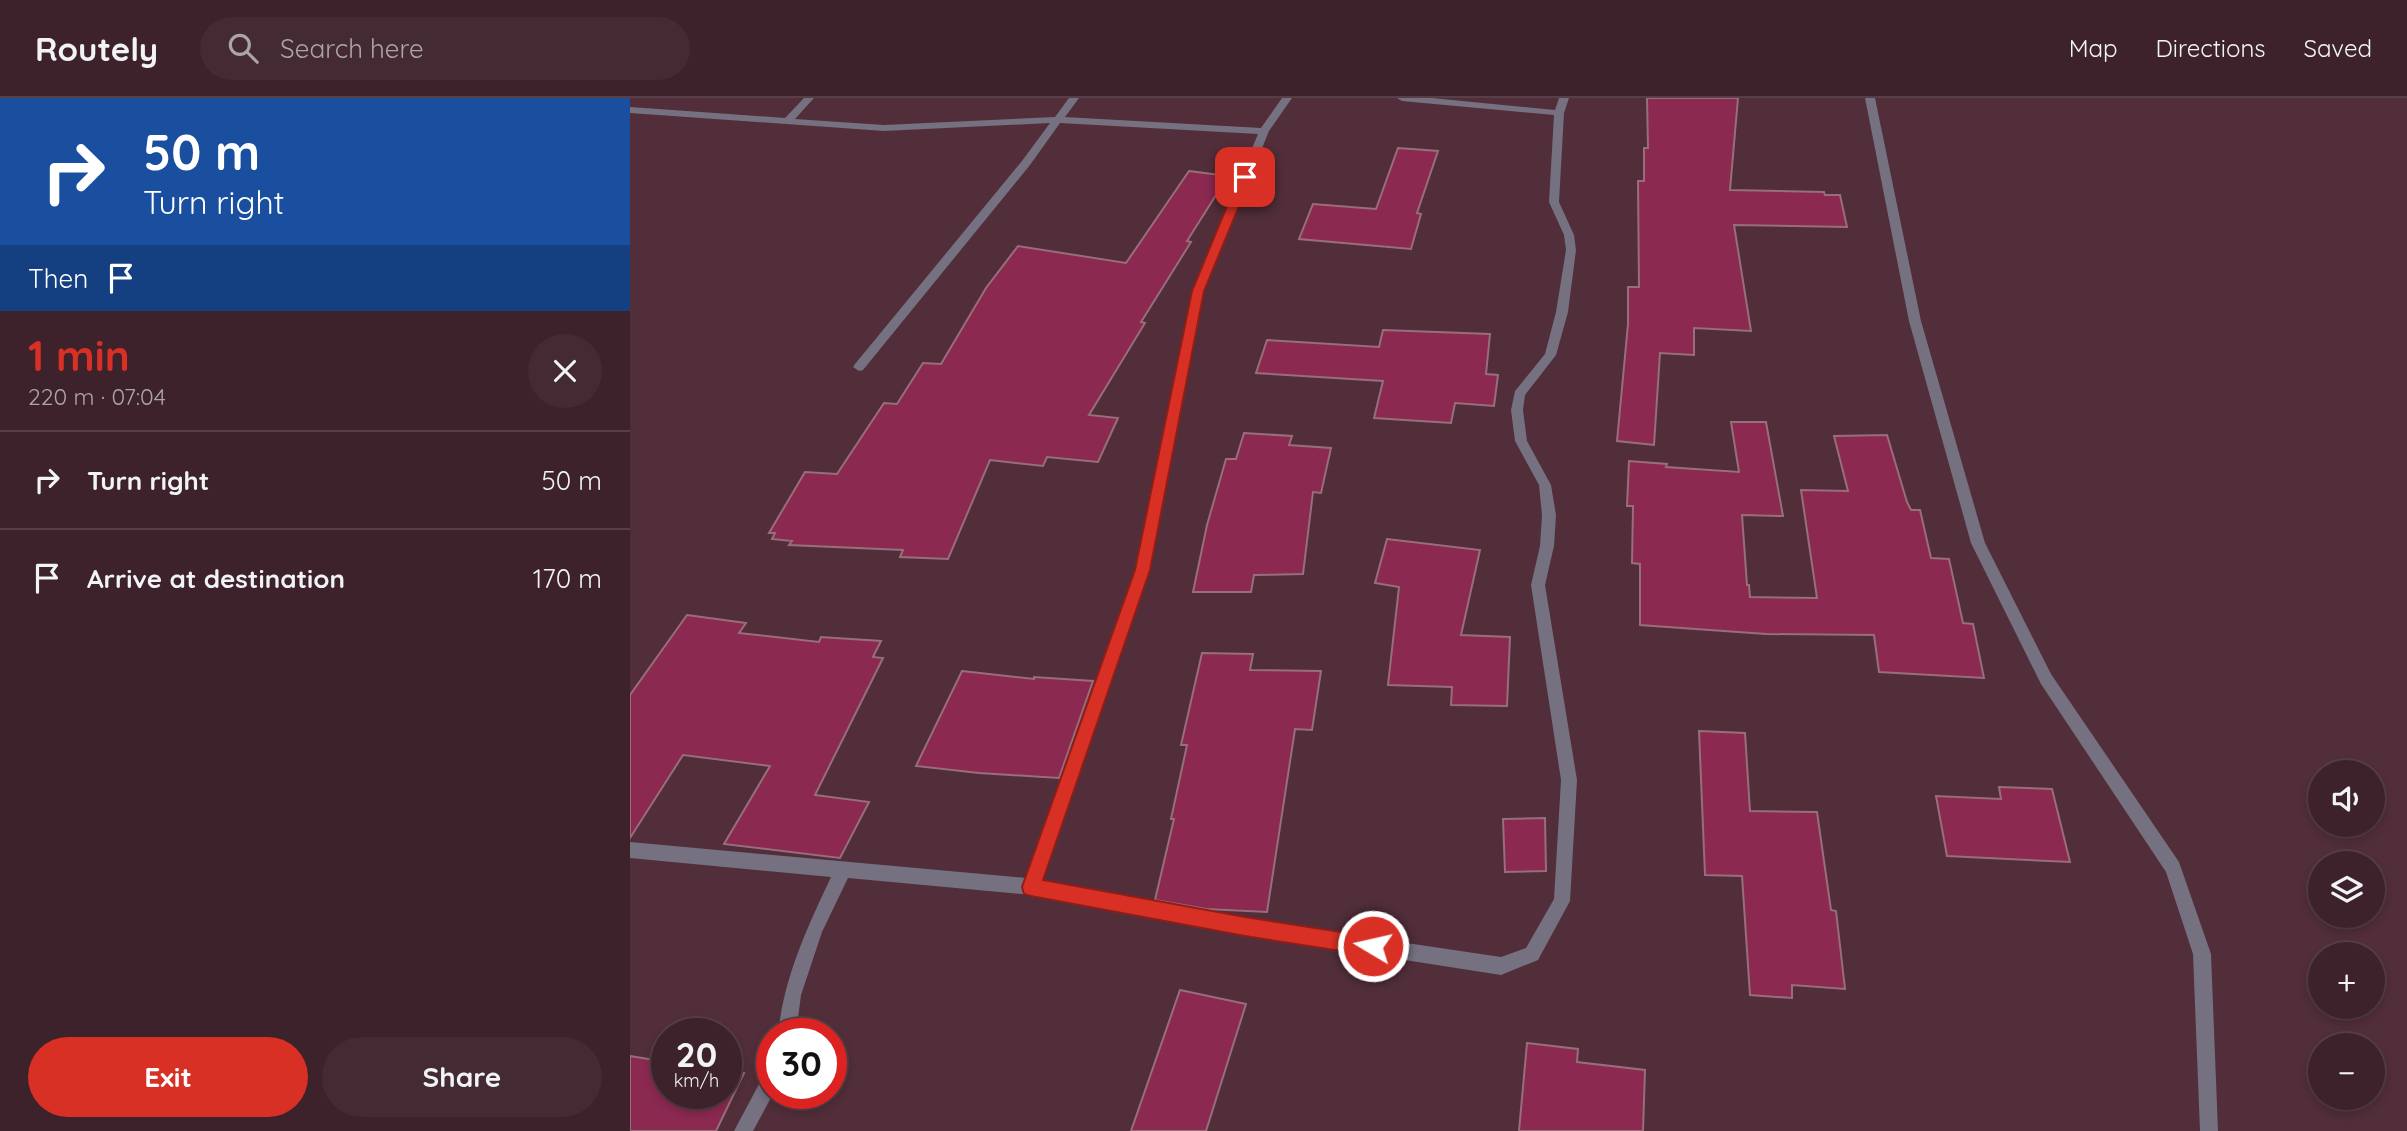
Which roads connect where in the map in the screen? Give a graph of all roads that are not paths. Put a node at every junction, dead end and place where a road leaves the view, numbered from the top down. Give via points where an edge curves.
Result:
1 (809, 98) edge
2 (1074, 98) edge
3 (1287, 98) edge
4 (1402, 98) edge
5 (1564, 98) edge
6 (1870, 98) edge
7 (630, 110) edge
8 (1559, 113) junction
9 (1059, 120) junction
10 (788, 121) junction
11 (1264, 131) junction
12 (859, 367) dead end
13 (630, 850) edge
14 (844, 869) junction
15 (1031, 887) junction
16 (789, 1018) edge
17 (756, 1107) edge
18 (743, 1131) edge
19 (2209, 1131) edge

1 - 10 street
2 - 9 street
3 - 11 street
4 - 8 street
5 - 8 street
6 - 19 street via 1915,321 1978,543 2046,679 2173,868 2202,954
7 - 10 street
8 - 15 street via 1554,202 1571,250 1550,355 1519,394 1517,410 1521,441 1545,485 1547,546 1538,585 1569,780 1562,901 1532,954 1501,966
9 - 10 street via 884,128
9 - 11 street
9 - 12 street
11 - 15 street via 1198,291 1143,570
13 - 14 street
14 - 15 street
14 - 16 street via 815,929 792,995
17 - 18 street

